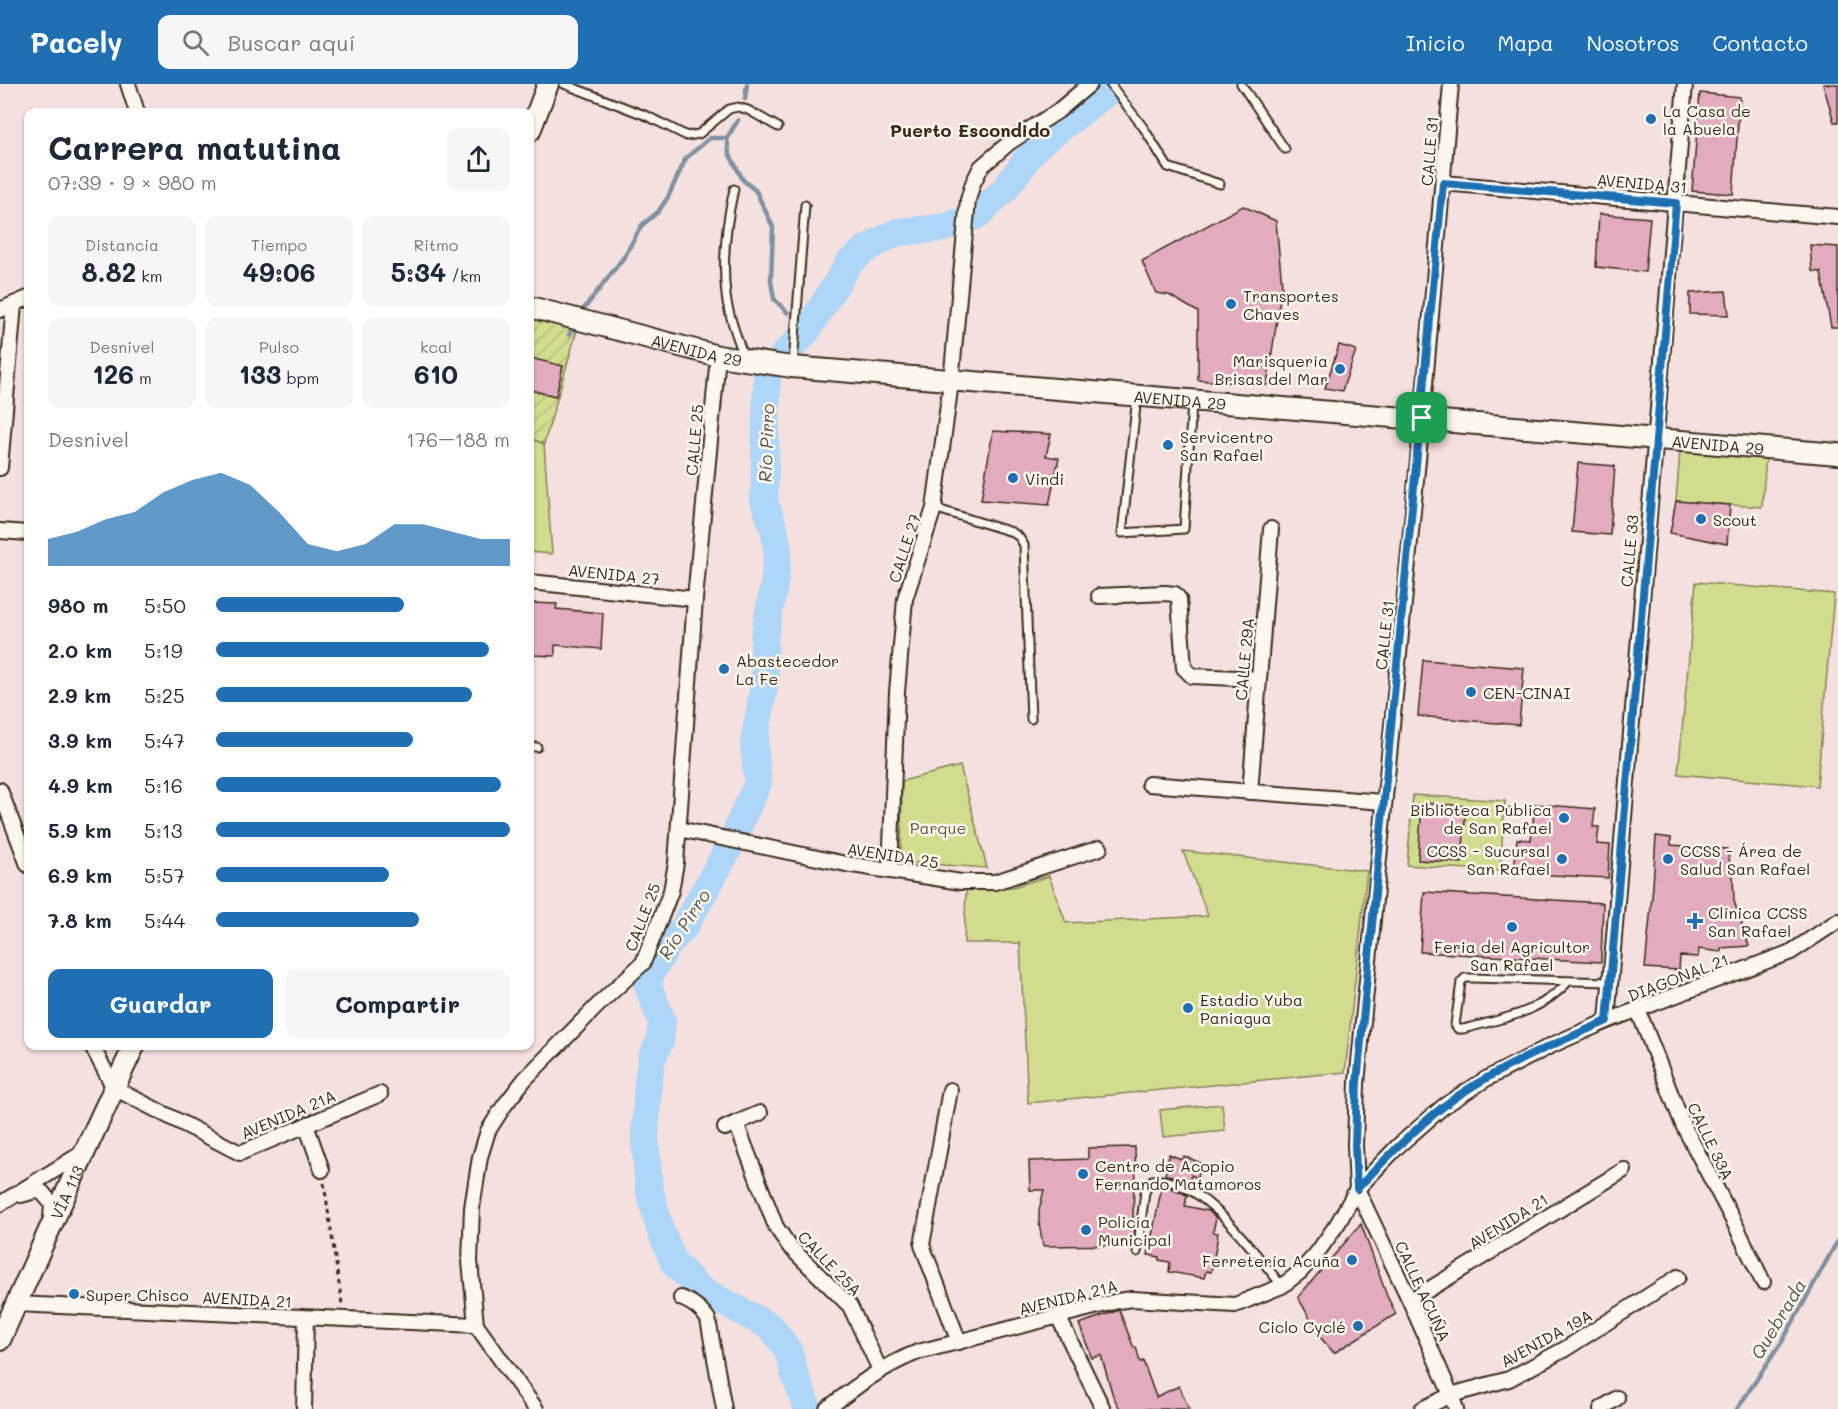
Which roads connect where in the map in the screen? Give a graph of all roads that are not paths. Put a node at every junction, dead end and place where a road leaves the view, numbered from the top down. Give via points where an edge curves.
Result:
1 (128, 84) edge
2 (548, 84) edge
3 (564, 84) edge
4 (1090, 84) edge
5 (1110, 84) edge
6 (1241, 84) edge
7 (1451, 84) edge
8 (1685, 84) edge
9 (136, 108) edge
10 (534, 121) edge
11 (778, 127) dead end
12 (1285, 149) dead end
13 (1443, 183) junction
14 (1220, 184) dead end
15 (734, 189) dead end
16 (1676, 203) junction
17 (805, 205) dead end
18 (1838, 217) edge
19 (24, 300) edge
20 (14, 304) junction
21 (534, 309) edge
22 (0, 310) edge
23 (718, 356) junction
24 (744, 360) junction
25 (792, 367) junction
26 (951, 382) junction
27 (1137, 397) junction
28 (1192, 400) junction
29 (1422, 418) junction
30 (1655, 440) junction
31 (1838, 454) edge
32 (0, 468) edge
33 (934, 508) junction
34 (1271, 530) dead end
35 (0, 531) edge
36 (24, 533) edge
37 (534, 582) edge
38 (1099, 596) dead end
39 (695, 599) junction
40 (1259, 679) junction
41 (1031, 719) dead end
42 (1149, 784) dead end
43 (0, 790) edge
44 (1250, 792) junction
45 (1384, 802) junction
46 (679, 829) junction
47 (1100, 848) dead end
48 (24, 854) edge
49 (890, 871) junction
50 (1838, 921) edge
51 (1569, 981) junction
52 (1610, 982) junction
53 (1638, 1010) junction
54 (1607, 1021) junction
55 (94, 1050) edge
56 (133, 1050) edge
57 (114, 1089) junction
58 (950, 1090) dead end
59 (380, 1094) dead end
60 (760, 1113) dead end
61 (306, 1125) junction
62 (84, 1152) junction
63 (322, 1170) road end
64 (1624, 1170) dead end
65 (1357, 1189) junction
66 (5, 1201) edge
67 (51, 1228) junction
68 (1137, 1251) dead end
69 (1678, 1277) dead end
70 (1763, 1282) dead end
71 (1282, 1286) junction
72 (681, 1298) dead end
73 (1410, 1301) junction
74 (16, 1304) junction
75 (1058, 1316) junction
76 (306, 1318) junction
77 (476, 1325) junction
78 (0, 1340) edge
79 (959, 1342) junction
80 (880, 1370) junction
81 (1451, 1395) junction
82 (1617, 1398) dead end
83 (304, 1409) edge
84 (536, 1409) edge
85 (724, 1409) edge
86 (827, 1409) edge
87 (1103, 1409) edge
88 (1422, 1409) edge
89 (1456, 1409) edge
90 (1600, 1409) edge

1 - 9 street
2 - 10 main road
3 - 11 lane via 687,136 699,135 729,109 738,107
4 - 26 street, CALLE 27 via 1058,111 1010,142 981,167 973,183 964,236
5 - 14 lane via 1168,167
6 - 12 lane
7 - 13 street, CALLE 31
8 - 16 street, CALLE 33
13 - 16 street, AVENIDA 31
13 - 29 street, CALLE 31
15 - 24 lane via 724,257 726,297
16 - 18 street, AVENIDA 31
16 - 30 street, CALLE 33
17 - 25 lane
19 - 20 street
20 - 22 street
20 - 32 street
21 - 23 main road, AVENIDA 29
23 - 24 main road, AVENIDA 29
23 - 39 street, CALLE 25
24 - 25 main road, AVENIDA 29
25 - 26 main road, AVENIDA 29
26 - 27 main road, AVENIDA 29
26 - 33 street, CALLE 27
27 - 28 main road, AVENIDA 29
27 - 28 lane via 1122,533 1184,530
28 - 29 main road, AVENIDA 29
29 - 30 main road, AVENIDA 29
29 - 45 street, CALLE 31
30 - 31 main road, AVENIDA 29
30 - 52 street, CALLE 33
33 - 41 lane via 1012,532 1024,546
33 - 49 street, CALLE 27 via 905,599
34 - 40 street, CALLE 29A
35 - 36 street
37 - 39 street, AVENIDA 27
38 - 40 street via 1175,594 1179,599 1187,672 1192,676
39 - 46 street, CALLE 25
40 - 44 street, CALLE 29A
42 - 44 street
43 - 48 street
44 - 45 street
45 - 65 street, CALLE 31 via 1357,1083
46 - 49 street, AVENIDA 25
46 - 77 street, CALLE 25 via 671,891 643,963 525,1079 488,1131 472,1208 470,1261
47 - 49 street, AVENIDA 25 via 995,882 961,882
50 - 53 street, DIAGONAL 21 via 1791,952
51 - 51 lane via 1465,978 1461,982 1455,1025 1462,1029 1526,1013 1557,994
51 - 52 lane
52 - 54 street, CALLE 33
53 - 54 street, DIAGONAL 21
53 - 70 street, CALLE 33A via 1683,1125
54 - 65 street, DIAGONAL 21 via 1552,1045 1444,1106
55 - 57 street
56 - 57 main road, VÍA 113
57 - 61 street, AVENIDA 21A via 240,1153
57 - 62 main road, VÍA 113
58 - 79 street via 922,1245
59 - 61 street, AVENIDA 21A
60 - 80 street, CALLE 25A via 731,1125 776,1227 790,1247 850,1306
61 - 63 street
62 - 66 street
62 - 67 main road, VÍA 113
64 - 73 street, AVENIDA 21
65 - 71 street, AVENIDA 21A via 1317,1253
65 - 73 street, CALLE ACUÑA
66 - 67 street via 42,1192 51,1204
67 - 74 main road, VÍA 113
68 - 71 lane via 1148,1185 1152,1180 1170,1181 1209,1202
69 - 81 street, AVENIDA 19A via 1565,1349 1509,1379
71 - 75 street, AVENIDA 21A via 1235,1305 1132,1299
72 - 85 street via 702,1310 708,1319
73 - 81 street, CALLE ACUÑA
74 - 76 street, AVENIDA 21
74 - 78 main road, VÍA 113
75 - 79 street, AVENIDA 21A
75 - 87 street
76 - 77 street, AVENIDA 21
76 - 83 street
77 - 84 street
79 - 80 street, AVENIDA 21A via 918,1352
80 - 86 street, AVENIDA 21A
81 - 88 street, AVENIDA 19A
81 - 89 street, CALLE ACUÑA
82 - 90 street

